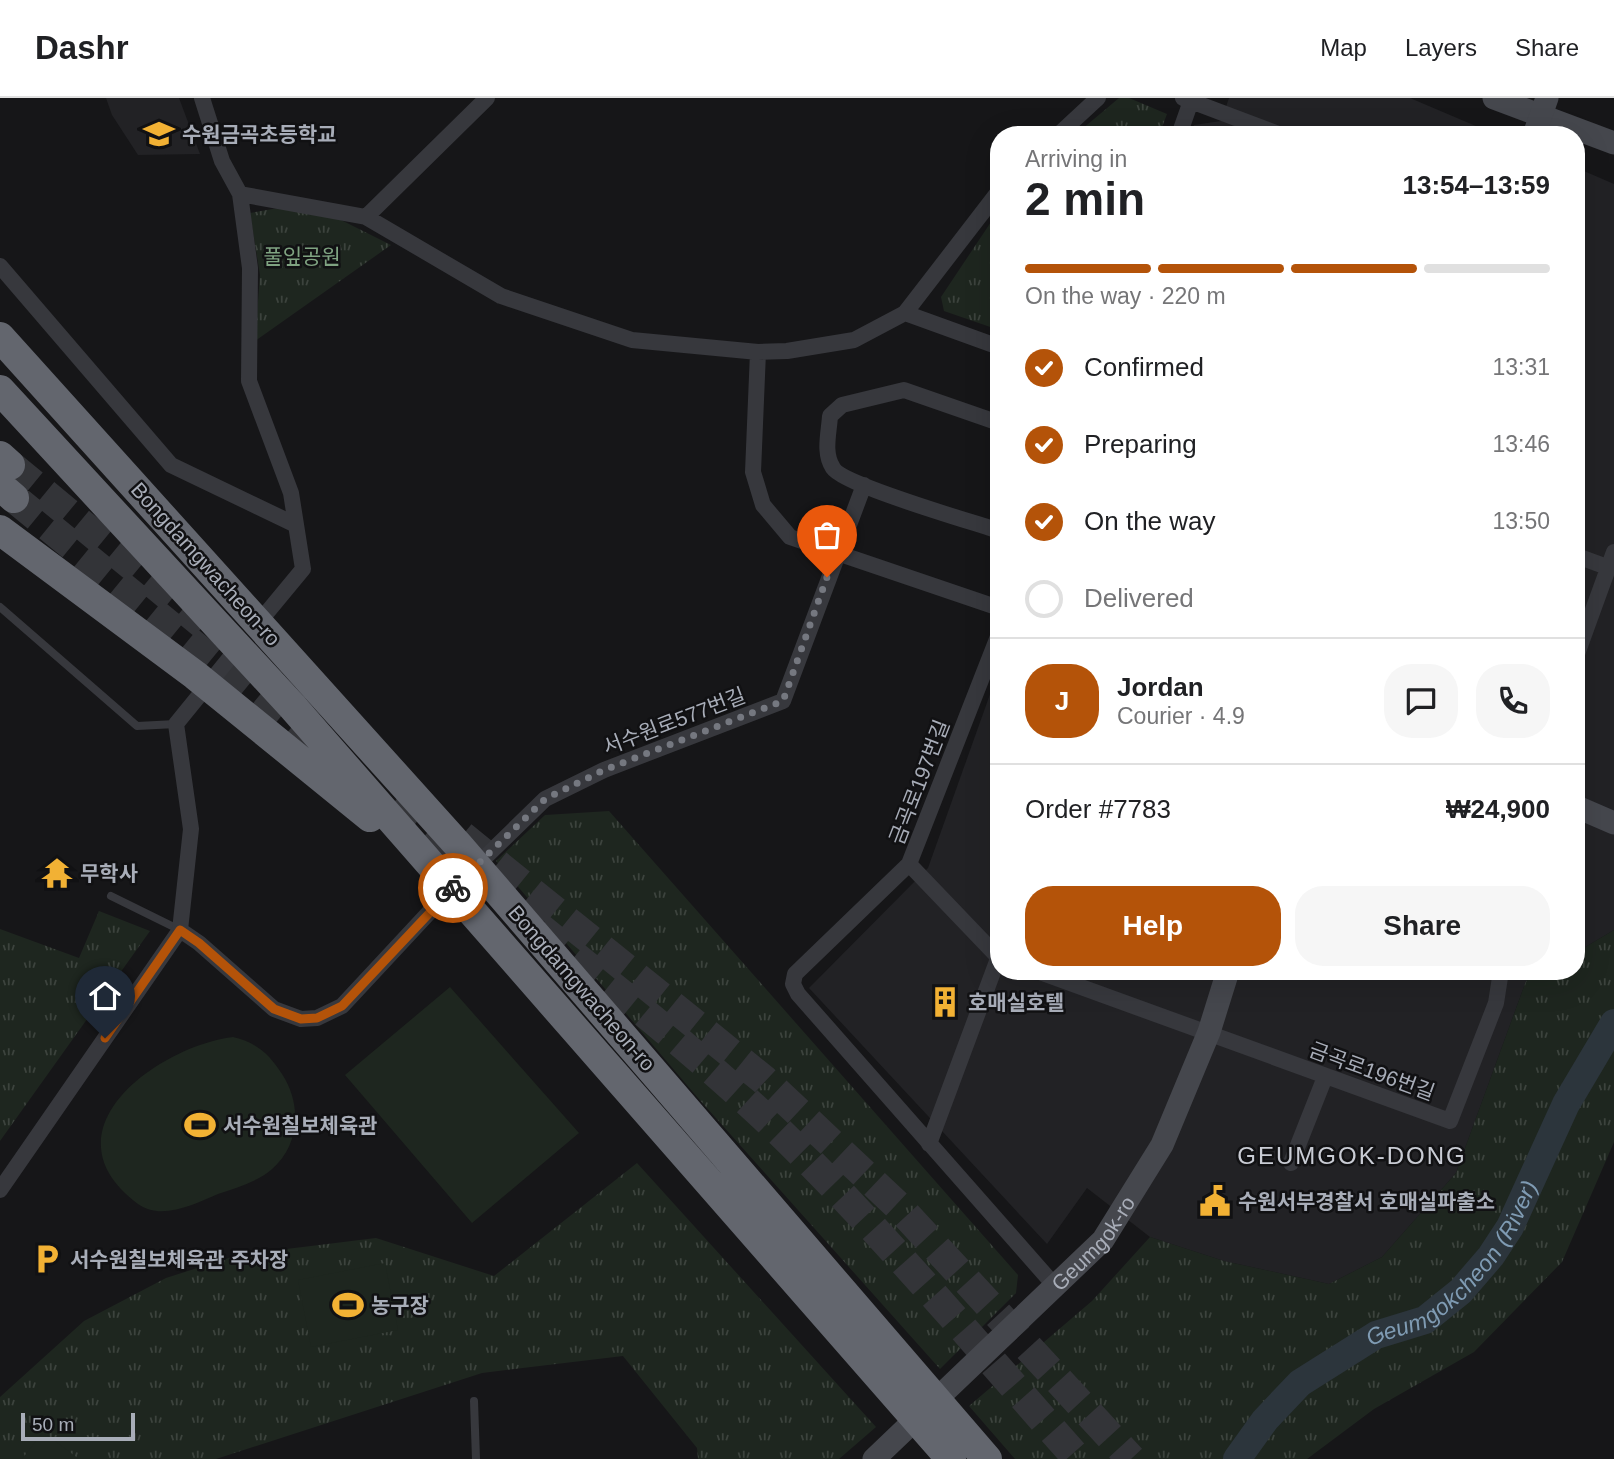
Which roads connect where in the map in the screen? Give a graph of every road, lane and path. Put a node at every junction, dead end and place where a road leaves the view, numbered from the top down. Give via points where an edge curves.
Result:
1 (202, 98) edge
2 (487, 98) edge
3 (1098, 98) edge
4 (1494, 98) edge
5 (1187, 99) edge
6 (1541, 116) edge
7 (1068, 126) edge
8 (1180, 126) edge
9 (1258, 126) edge
10 (1568, 126) edge
11 (1585, 132) edge
12 (1614, 143) edge
13 (240, 194) junction
14 (990, 203) edge
15 (366, 217) junction
16 (0, 266) edge
17 (905, 313) junction
18 (0, 331) edge
19 (990, 344) edge
20 (9, 346) edge
21 (758, 352) junction
22 (0, 390) edge
23 (990, 420) edge
24 (864, 485) junction
25 (296, 525) junction
26 (990, 528) edge
27 (0, 530) edge
28 (836, 552) junction
29 (1585, 557) edge
30 (1611, 560) edge
31 (990, 605) edge
32 (0, 607) edge
33 (1585, 632) edge
34 (990, 657) edge
35 (176, 724) junction
36 (1585, 810) edge
37 (1614, 823) edge
38 (909, 864) junction
39 (437, 873) junction
40 (111, 896) dead end
41 (180, 930) junction
42 (990, 948) edge
43 (990, 980) edge
44 (1062, 980) edge
45 (1225, 980) edge
46 (1500, 980) edge
47 (1209, 1032) junction
48 (1325, 1077) junction
49 (929, 1144) junction
50 (1291, 1163) dead end
51 (0, 1190) edge
52 (813, 1279) junction
53 (1055, 1286) junction
54 (474, 1401) dead end
55 (476, 1459) edge
56 (874, 1459) edge
57 (951, 1459) edge
58 (988, 1459) edge

1 - 13 street via 222,161
2 - 15 street
3 - 7 street
4 - 6 main road
5 - 8 street
5 - 9 street
6 - 10 main road
11 - 12 main road
13 - 15 street
13 - 25 street via 250,268 249,381 291,493
14 - 17 street
15 - 21 street via 500,296 632,341
16 - 25 street via 171,465
17 - 19 street
17 - 21 street via 854,340
18 - 20 highway, Bongdamgwacheon-ro
20 - 52 highway, Bongdamgwacheon-ro via 498,890
21 - 28 street via 752,472 763,505 790,537
22 - 39 highway, Bongdamgwacheon-ro via 174,575
23 - 24 street via 904,390 842,405 830,416 827,455 835,471
24 - 26 street
24 - 28 street, 서수원로577번길
25 - 35 street via 303,569
27 - 39 highway via 195,675
28 - 31 street
28 - 41 street, 서수원로577번길 via 783,701 604,770 545,799 436,905 342,1006 317,1018 301,1019 274,1009
29 - 30 street
30 - 33 street
32 - 35 lane via 137,726
34 - 38 street, 금곡로197번길
35 - 41 street via 191,829
36 - 37 main road
38 - 42 street, 금곡로197번길
38 - 49 street via 795,974 793,984
39 - 52 highway, Bongdamgwacheon-ro
40 - 41 lane
41 - 51 street
43 - 49 street, 금곡로197번길
44 - 47 street
45 - 47 main road, Geumgok-ro
46 - 48 street, 금곡로196번길 via 1496,1003 1450,1121
47 - 48 street, 금곡로196번길
47 - 53 main road, Geumgok-ro via 1162,1144 1102,1240
48 - 50 street
49 - 53 street
52 - 57 highway, Bongdamgwacheon-ro
52 - 58 highway, Bongdamgwacheon-ro
53 - 56 main road, Geumgok-ro
54 - 55 lane

